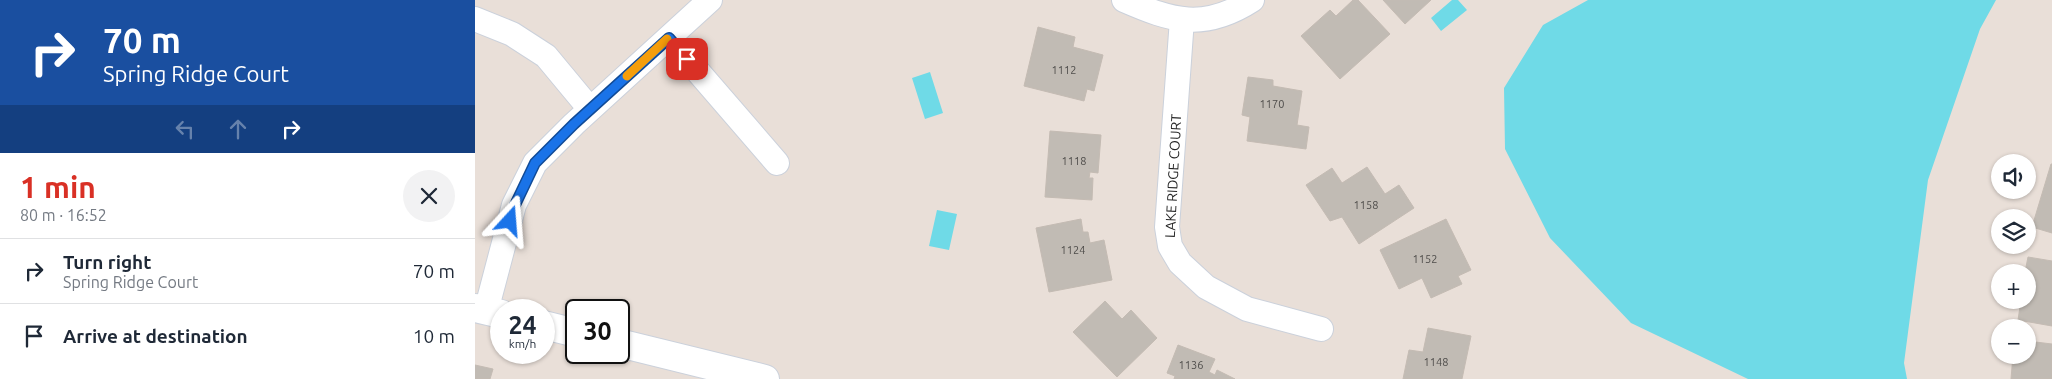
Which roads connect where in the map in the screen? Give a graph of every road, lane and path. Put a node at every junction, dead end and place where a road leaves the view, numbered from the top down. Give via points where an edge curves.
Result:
1 (710, 0) edge
2 (1123, 0) edge
3 (1252, 0) edge
4 (1182, 18) junction
5 (475, 19) edge
6 (669, 38) junction
7 (590, 109) junction
8 (777, 162) dead end
9 (487, 311) edge
10 (1321, 330) dead end
11 (630, 346) edge
12 (765, 379) edge

1 - 6 street
2 - 4 street via 1157,15
3 - 4 street via 1215,17 1199,21
4 - 10 street, LAKE RIDGE COURT via 1167,227 1170,246 1180,263 1206,287 1247,309
5 - 7 street via 512,34 546,56
6 - 7 street
6 - 8 street
7 - 9 street via 535,163 515,205
11 - 12 street

